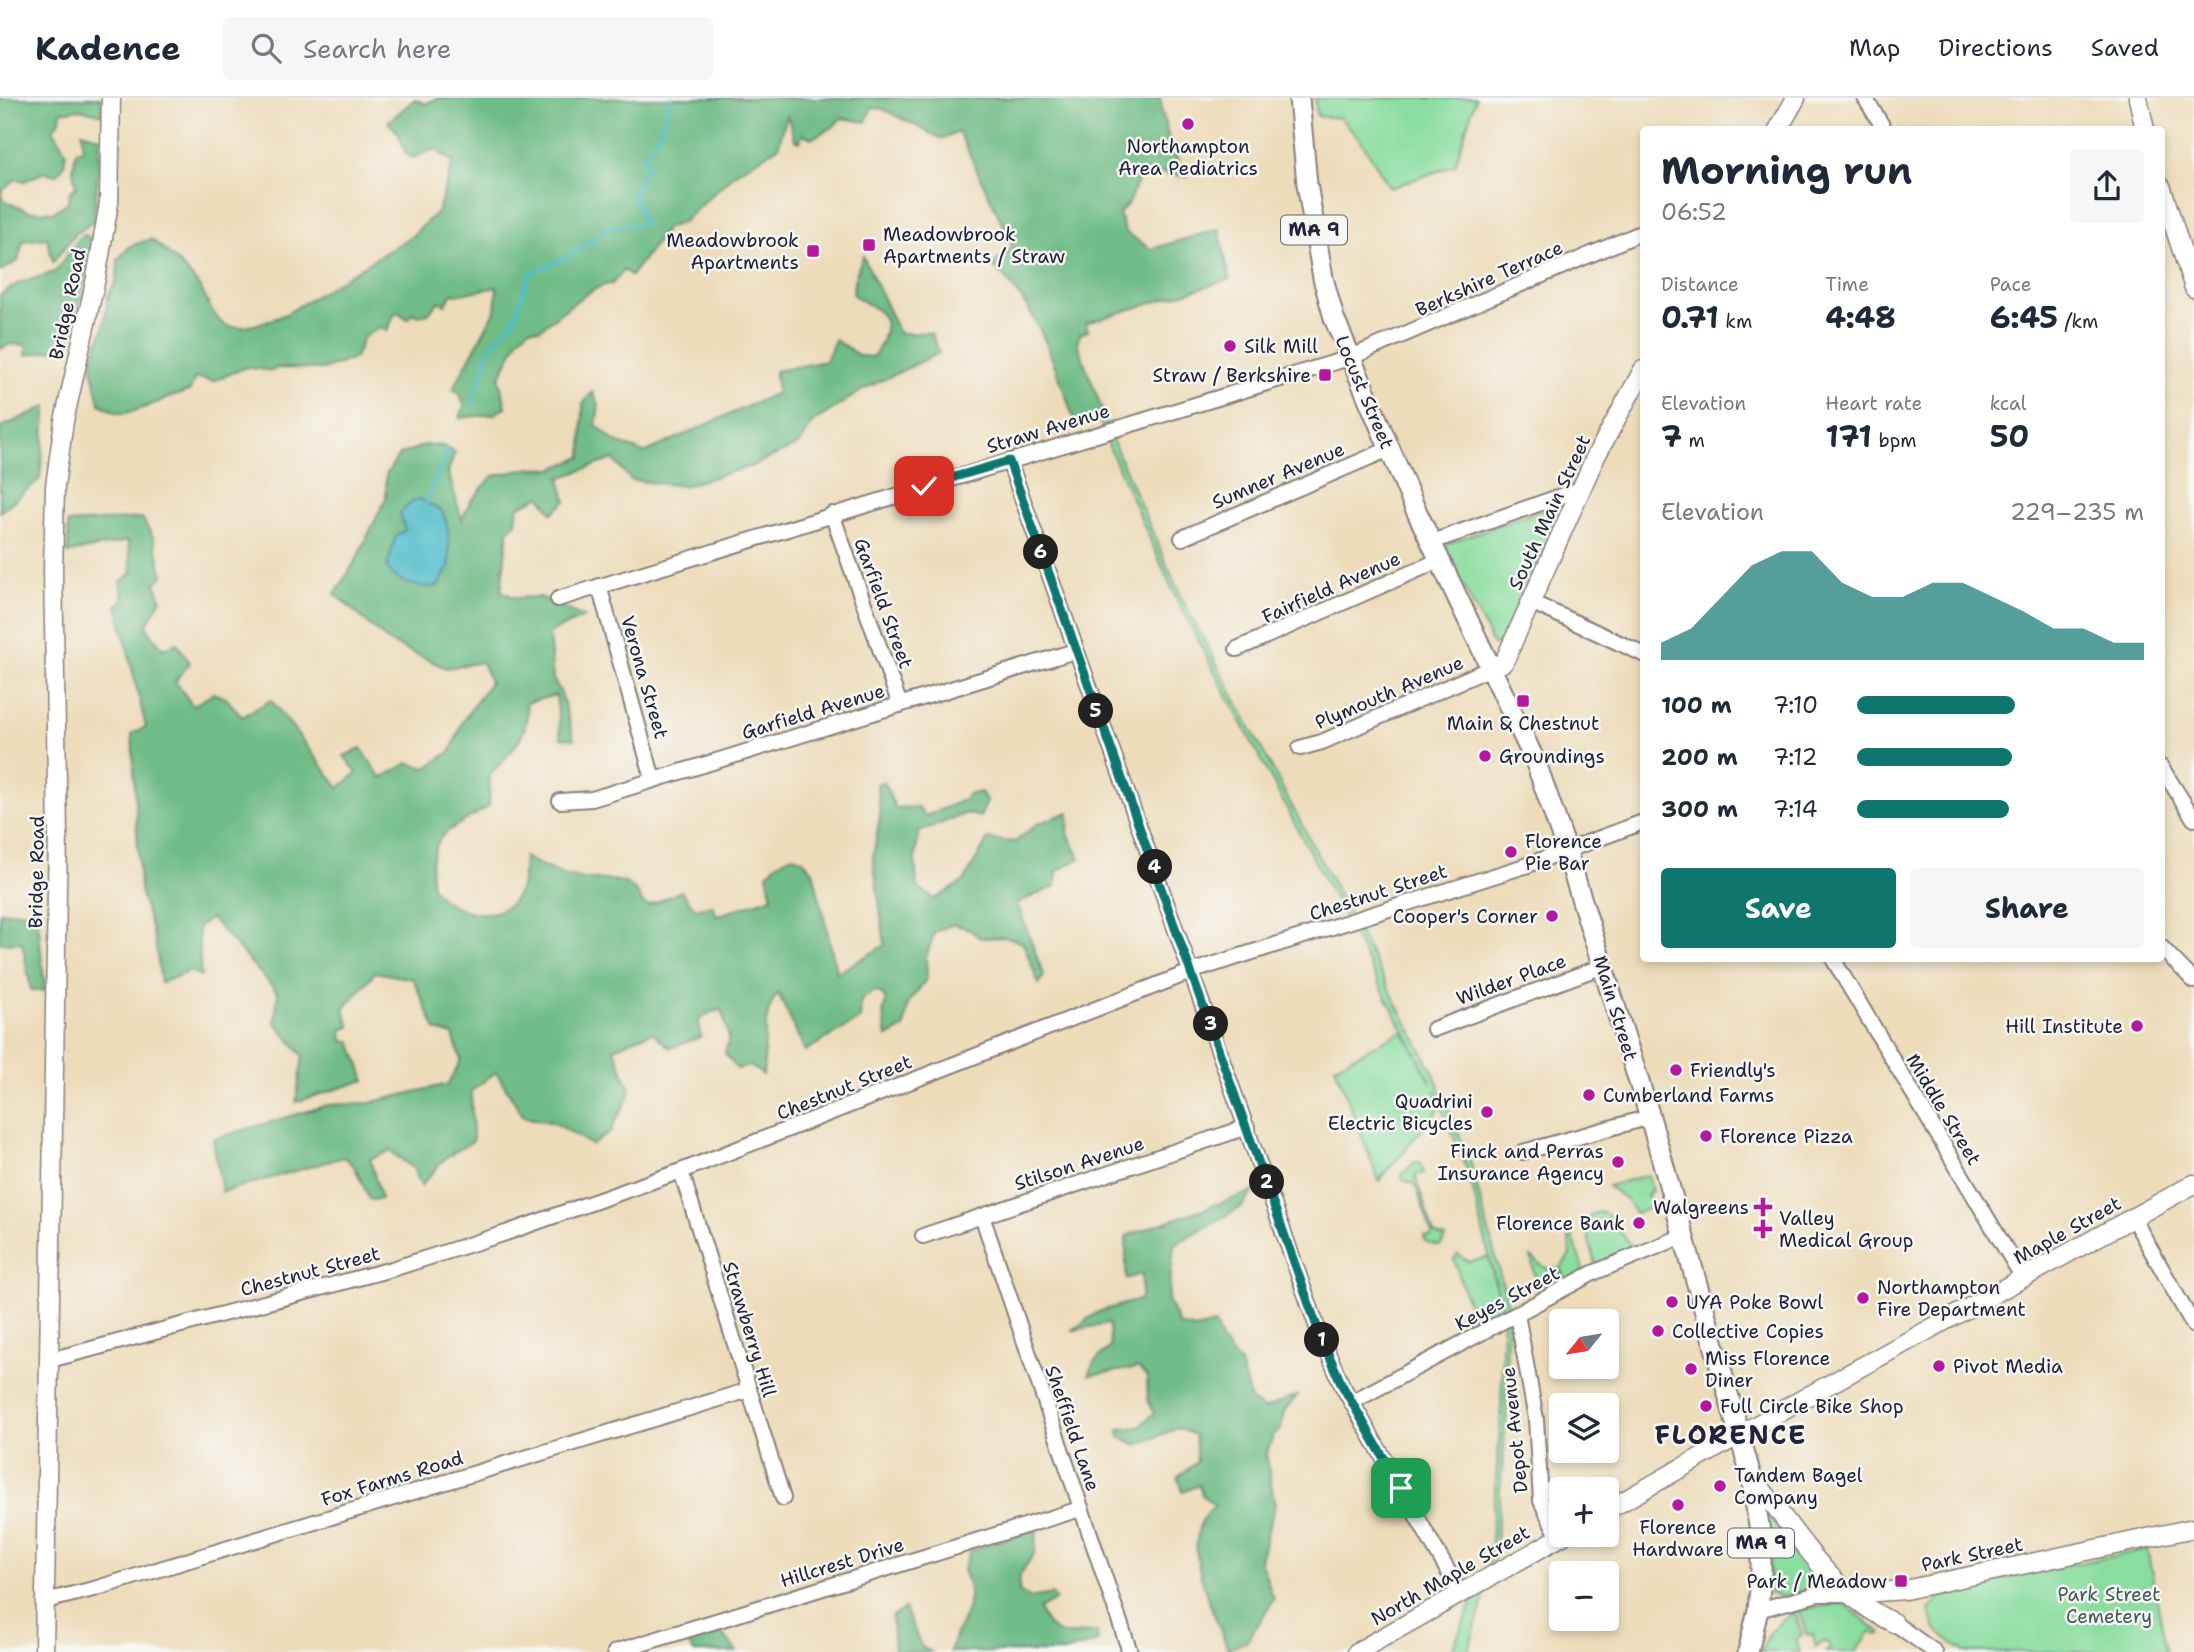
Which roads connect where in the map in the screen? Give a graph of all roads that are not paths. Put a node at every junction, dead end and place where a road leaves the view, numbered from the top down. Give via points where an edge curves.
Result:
1 (111, 98) edge
2 (1299, 98) edge
3 (1796, 98) edge
4 (1865, 98) edge
5 (2138, 98) edge
6 (1780, 126) edge
7 (1882, 126) edge
8 (2144, 126) edge
9 (2165, 198) edge
10 (1640, 233) edge
11 (2194, 288) edge
12 (1349, 358) junction
13 (1640, 376) edge
14 (1389, 449) junction
15 (1009, 461) junction
16 (1583, 488) junction
17 (832, 514) junction
18 (1182, 538) dead end
19 (1436, 551) junction
20 (598, 586) junction
21 (558, 599) dead end
22 (1531, 601) junction
23 (1237, 649) dead end
24 (1075, 651) junction
25 (1640, 653) edge
26 (1492, 668) junction
27 (900, 705) junction
28 (1300, 748) dead end
29 (2165, 773) edge
30 (653, 779) junction
31 (560, 802) dead end
32 (2194, 819) edge
33 (1640, 822) edge
34 (1566, 849) junction
35 (2165, 951) edge
36 (1835, 962) edge
37 (1603, 965) junction
38 (1193, 971) junction
39 (2194, 981) edge
40 (1434, 1029) dead end
41 (1650, 1117) junction
42 (1247, 1126) junction
43 (1524, 1152) dead end
44 (681, 1171) junction
45 (2194, 1184) edge
46 (982, 1216) junction
47 (2133, 1218) junction
48 (923, 1236) dead end
49 (1683, 1236) junction
50 (2023, 1278) junction
51 (1517, 1314) junction
52 (2194, 1326) edge
53 (50, 1360) junction
54 (749, 1390) junction
55 (1352, 1402) junction
56 (1740, 1436) junction
57 (1751, 1476) junction
58 (783, 1498) dead end
59 (1619, 1504) edge
60 (1080, 1509) junction
61 (1549, 1514) edge
62 (2194, 1528) edge
63 (1549, 1543) edge
64 (1882, 1592) junction
65 (1461, 1594) junction
66 (1848, 1594) junction
67 (45, 1601) junction
68 (1758, 1610) junction
69 (1894, 1623) junction
70 (44, 1652) edge
71 (615, 1652) edge
72 (1130, 1652) edge
73 (1357, 1652) edge
74 (1748, 1652) edge
75 (1935, 1652) edge

1 - 53 main road, Bridge Road via 109,203 55,486 58,833
2 - 12 highway, Locust Street / MA 9 via 1323,278
3 - 6 main road
4 - 7 street
5 - 8 main road
9 - 11 main road
10 - 12 street, Berkshire Terrace
12 - 14 highway, Locust Street / MA 9
12 - 15 street, Straw Avenue
13 - 16 main road, South Main Street
14 - 18 street, Sumner Avenue
14 - 19 highway, Locust Street / MA 9
15 - 17 street, Straw Avenue
15 - 24 street
16 - 19 street, Fairfield Avenue
16 - 22 main road, South Main Street
17 - 20 street, Straw Avenue
17 - 27 street, Garfield Street
19 - 23 street, Fairfield Avenue
19 - 26 highway, Locust Street / MA 9
20 - 21 street, Straw Avenue
20 - 30 street, Verona Street
22 - 25 street
22 - 26 main road, South Main Street via 1504,662
24 - 27 street, Garfield Avenue
24 - 38 street
26 - 28 street, Plymouth Avenue
26 - 34 highway, Main Street / MA 9 via 1536,763
27 - 30 street, Garfield Avenue
29 - 32 street
30 - 31 street, Garfield Avenue via 591,799
33 - 34 street, Chestnut Street
34 - 37 highway, Main Street / MA 9
34 - 38 street, Chestnut Street
35 - 39 street
36 - 50 street, Middle Street
37 - 40 street, Wilder Place
37 - 41 highway, Main Street / MA 9
38 - 42 street
38 - 44 street, Chestnut Street
41 - 43 street
41 - 49 highway, Main Street / MA 9
42 - 46 street, Stilson Avenue
42 - 55 street via 1320,1335
44 - 53 street, Chestnut Street via 392,1269
44 - 54 street, Strawberry Hill
45 - 47 main road, Maple Street
46 - 48 street, Stilson Avenue
46 - 60 street, Sheffield Lane
47 - 50 main road, Maple Street
47 - 52 street
49 - 51 street, Keyes Street via 1607,1267
49 - 56 highway, Main Street / MA 9
50 - 56 main road, Maple Street
51 - 55 street, Keyes Street
51 - 61 street, Depot Avenue via 1536,1419 1541,1501
53 - 67 main road, Bridge Road
54 - 58 street, Strawberry Hill
54 - 67 street, Fox Farms Road
55 - 65 street
56 - 57 highway, MA 9
56 - 59 main road
57 - 66 main road via 1821,1568
57 - 68 highway, MA 9 via 1761,1538
60 - 71 street, Hillcrest Drive
60 - 72 street, Sheffield Lane
62 - 64 main road, Park Street
63 - 65 main road, North Maple Street
64 - 66 main road, Park Street
64 - 69 main road
65 - 73 main road, North Maple Street
66 - 68 street, Park Street via 1818,1594
66 - 69 main road
67 - 70 main road, Bridge Road
68 - 74 highway, MA 9
69 - 75 street

